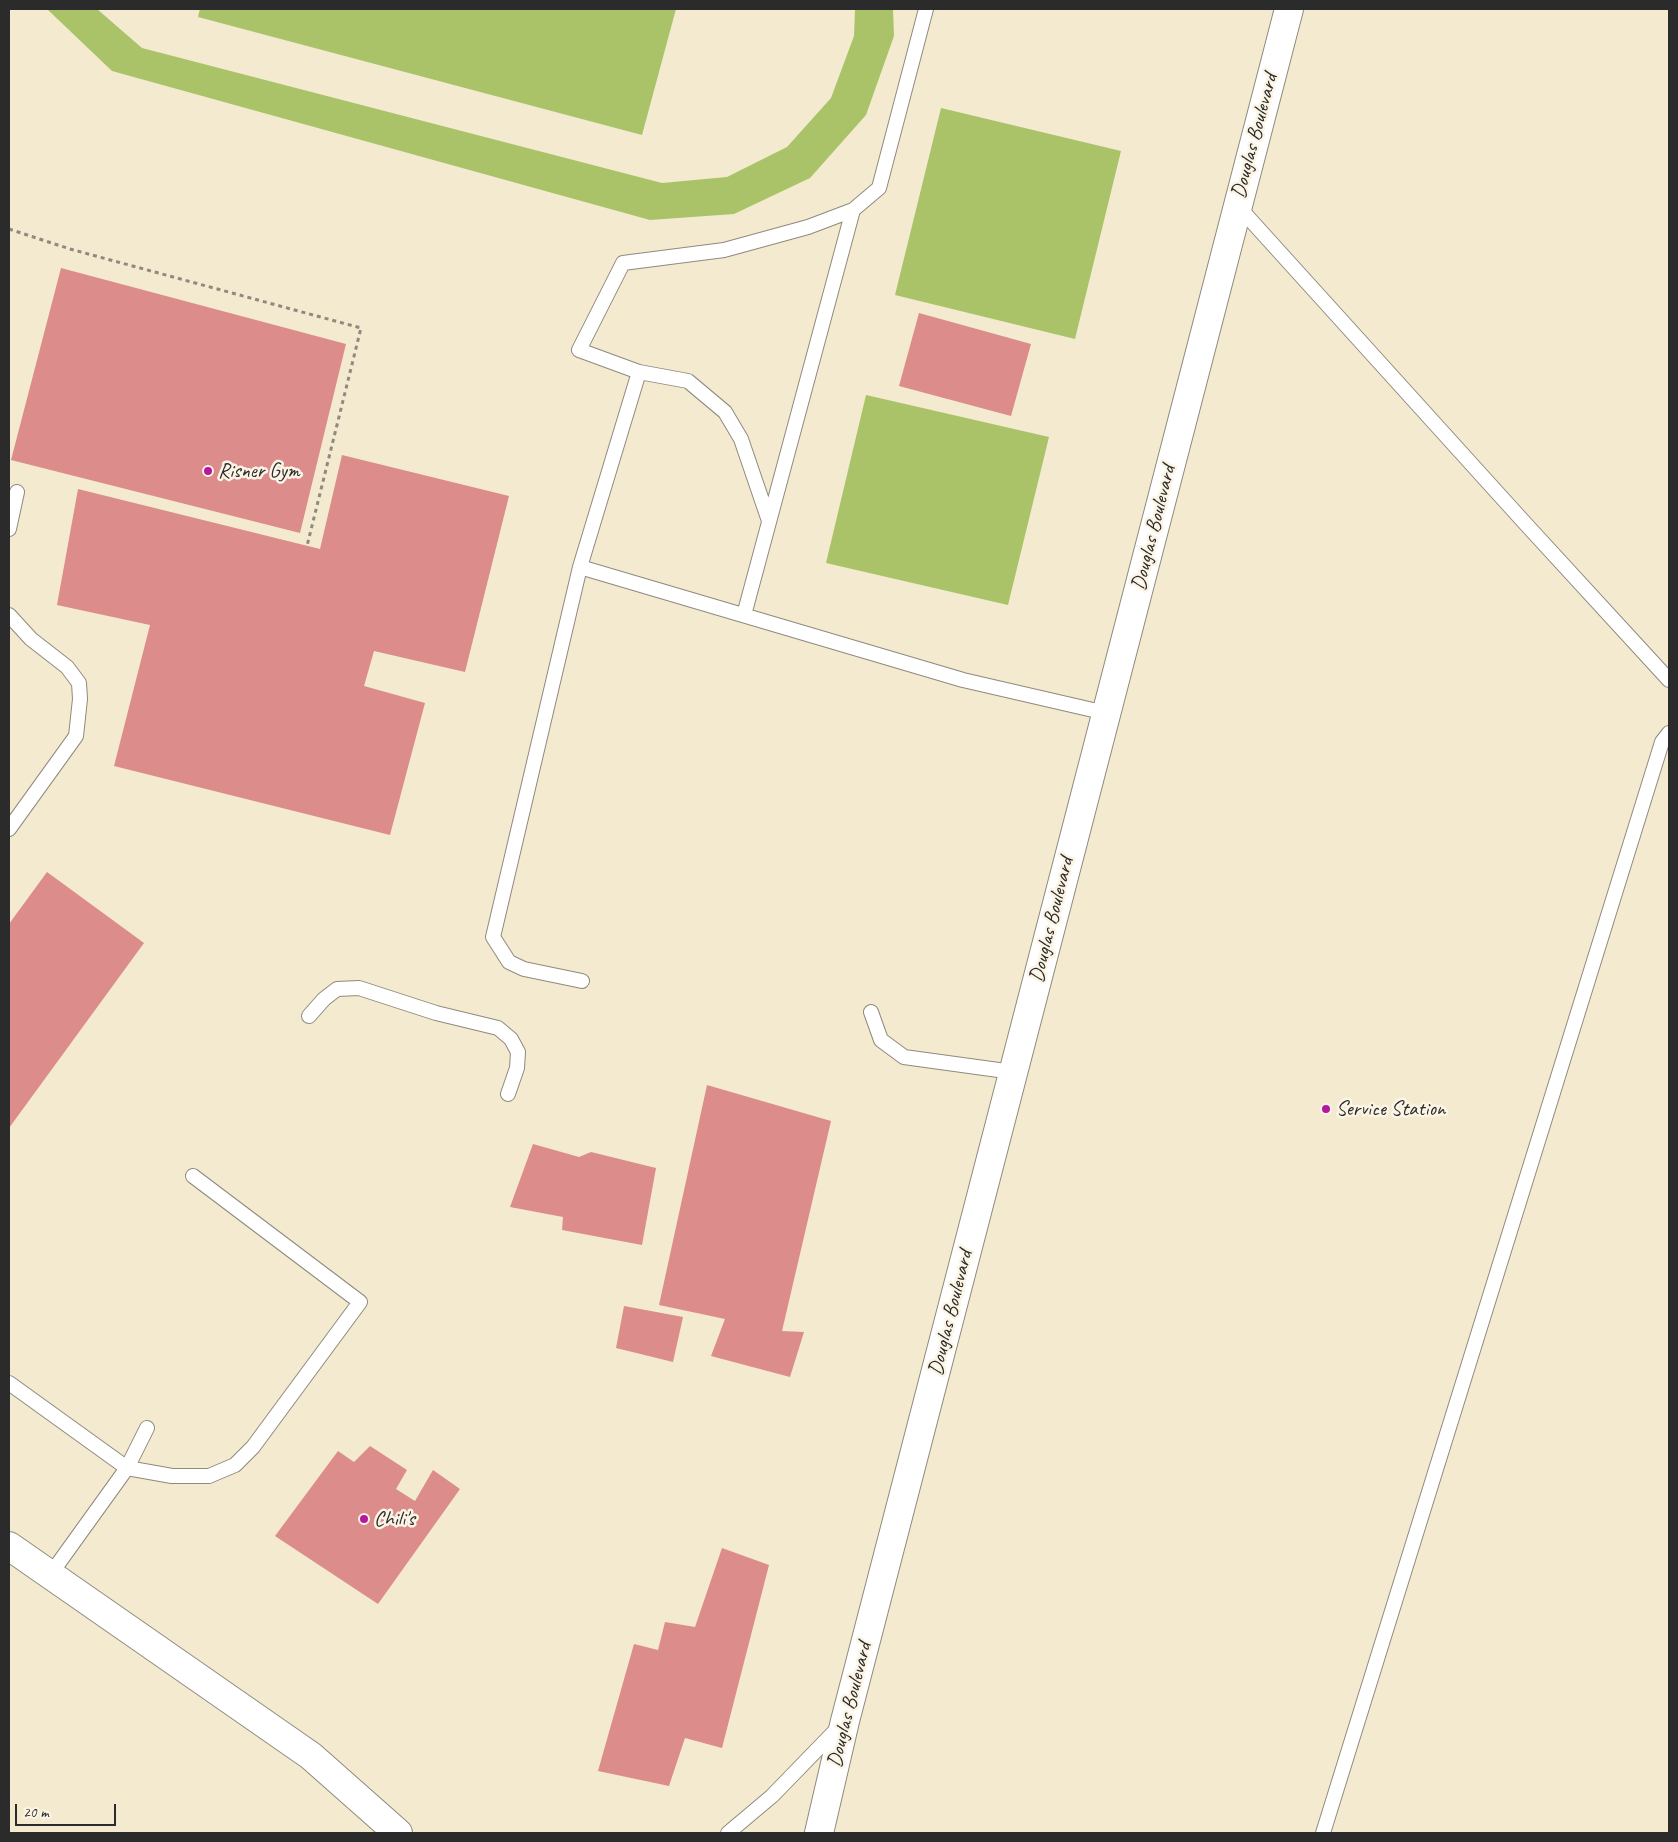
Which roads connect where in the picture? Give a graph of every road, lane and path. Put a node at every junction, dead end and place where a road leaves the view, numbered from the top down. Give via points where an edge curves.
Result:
1 (926, 9) edge
2 (1289, 9) edge
3 (1237, 205) junction
4 (853, 210) junction
5 (9, 229) edge
6 (639, 372) junction
7 (17, 492) dead end
8 (769, 522) junction
9 (9, 530) edge
10 (307, 546) dead end
11 (580, 567) junction
12 (9, 615) edge
13 (744, 615) junction
14 (1669, 680) edge
15 (1106, 713) junction
16 (1669, 733) edge
17 (9, 829) edge
18 (582, 981) dead end
19 (871, 1012) dead end
20 (309, 1016) dead end
21 (1013, 1072) junction
22 (508, 1094) dead end
23 (193, 1176) dead end
24 (9, 1383) edge
25 (147, 1428) dead end
26 (127, 1468) junction
27 (9, 1546) edge
28 (50, 1575) junction
29 (845, 1721) junction
30 (398, 1833) edge
31 (728, 1833) edge
32 (819, 1833) edge
33 (1323, 1833) edge

1 - 4 lane via 879,188
2 - 3 street, Douglas Boulevard
3 - 14 lane
3 - 15 street, Douglas Boulevard
4 - 6 lane via 808,227 724,250 623,263 579,350
4 - 8 lane
5 - 10 path via 70,249 361,328
6 - 8 lane via 688,381 725,412 742,439
6 - 11 lane
7 - 9 lane
8 - 13 lane
11 - 13 lane
11 - 18 lane via 492,937 509,962 524,969
12 - 17 lane via 31,639 67,667 79,683 80,700 76,736
13 - 15 lane via 963,680
15 - 21 street, Douglas Boulevard
16 - 33 lane via 1662,742
19 - 21 lane via 881,1040 904,1057
20 - 22 lane via 337,989 358,988 436,1013 498,1028 511,1038 518,1052 517,1068
21 - 29 street, Douglas Boulevard
23 - 26 lane via 360,1302 236,1465 208,1476 172,1476
24 - 26 lane
25 - 26 lane
26 - 28 lane
27 - 28 street
28 - 30 street via 311,1756
29 - 31 lane via 772,1796
29 - 32 street, Douglas Boulevard

